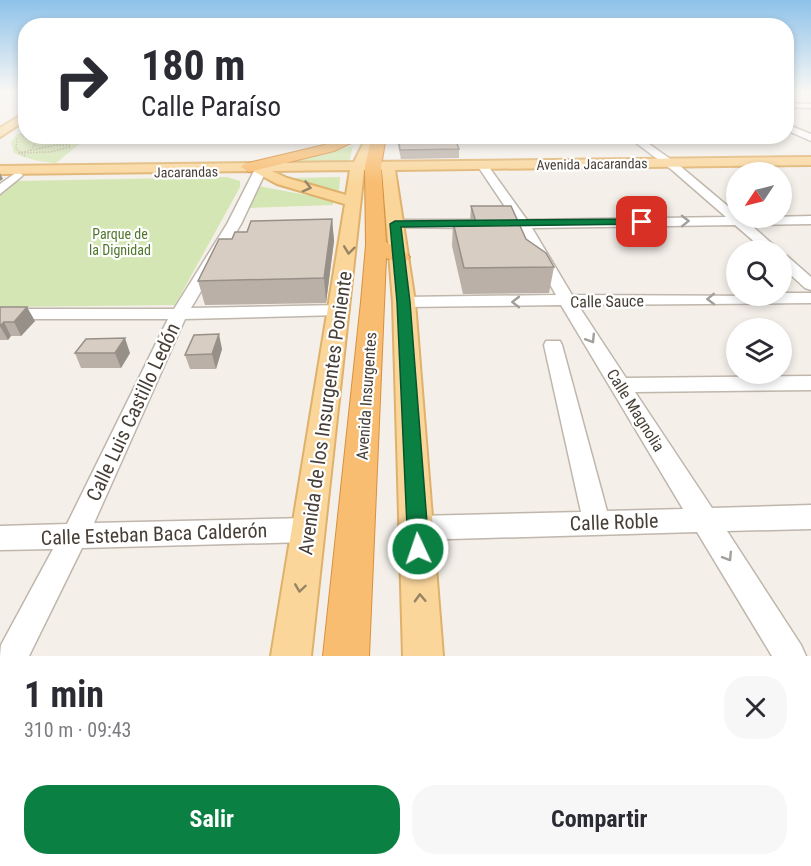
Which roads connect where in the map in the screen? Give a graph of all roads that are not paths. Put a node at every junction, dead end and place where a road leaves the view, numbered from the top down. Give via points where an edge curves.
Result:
1 (17, 123) edge
2 (803, 123) dead end
3 (794, 124) edge
4 (794, 129) edge
5 (18, 130) edge
6 (811, 138) edge
7 (0, 139) edge
8 (334, 144) edge
9 (339, 144) edge
10 (376, 144) edge
11 (642, 144) edge
12 (329, 148) junction
13 (811, 161) edge
14 (0, 164) edge
15 (673, 166) junction
16 (811, 166) edge
17 (484, 167) junction
18 (373, 168) junction
19 (254, 169) junction
20 (68, 170) junction
21 (0, 173) edge
22 (17, 175) junction
23 (0, 190) edge
24 (354, 202) junction
25 (726, 210) edge
26 (726, 220) edge
27 (792, 220) edge
28 (811, 220) edge
29 (523, 224) junction
30 (747, 228) edge
31 (761, 240) edge
32 (390, 242) junction
33 (792, 268) edge
34 (811, 285) edge
35 (811, 298) edge
36 (567, 301) junction
37 (404, 302) junction
38 (340, 310) junction
39 (0, 314) edge
40 (179, 314) junction
41 (553, 345) dead end
42 (811, 383) edge
43 (620, 384) junction
44 (811, 517) edge
45 (705, 520) junction
46 (597, 522) junction
47 (417, 528) junction
48 (307, 530) junction
49 (74, 537) junction
50 (0, 538) edge
51 (12, 656) edge
52 (291, 656) edge
53 (346, 656) edge
54 (423, 656) edge
55 (790, 656) edge

1 - 7 main road
2 - 3 street
4 - 6 street
5 - 7 main road
8 - 12 street
9 - 12 highway
10 - 18 highway, Avenida Insurgentes
11 - 15 street
12 - 19 highway
13 - 15 main road, Avenida Jacarandas
14 - 20 main road
15 - 16 main road, Avenida Jacarandas
15 - 17 main road, Avenida Jacarandas
15 - 25 street
17 - 18 main road, Avenida Jacarandas
17 - 29 street, Calle Magnolia
18 - 19 main road, Jacarandas
18 - 24 main road, Avenida de los Insurgentes Poniente
18 - 32 highway, Avenida Insurgentes
19 - 20 main road, Jacarandas
19 - 22 main road, Jacarandas
19 -> 24 main road
19 - 40 street, Calle Luis Castillo Ledón via 234,224
20 - 21 main road, Jacarandas
21 - 22 main road, Jacarandas
22 - 23 street
24 -> 38 main road, Avenida de los Insurgentes Poniente
29 -> 26 street
27 - 28 street
29 - 32 street via 494,224
29 - 36 street, Calle Magnolia
30 - 31 street
32 - 37 main road
32 - 53 highway, Avenida Insurgentes
33 - 34 street
35 -> 36 street, Calle Sauce
36 -> 37 street, Calle Sauce
36 -> 43 street, Calle Magnolia
37 - 47 main road
38 - 40 street
38 - 48 main road, Avenida de los Insurgentes Poniente
39 - 40 street
40 - 49 street, Calle Luis Castillo Ledón
41 - 46 street
42 - 43 street
43 - 45 street, Calle Magnolia
44 - 45 street, Calle Roble
45 - 46 street, Calle Roble
45 -> 55 street, Calle Magnolia
46 - 47 street, Calle Roble
54 -> 47 main road
48 - 49 street, Calle Esteban Baca Calderón
48 -> 52 main road, Avenida de los Insurgentes Poniente
49 - 50 street, Calle Esteban Baca Calderón
49 - 51 street, Calle Luis Castillo Ledón

